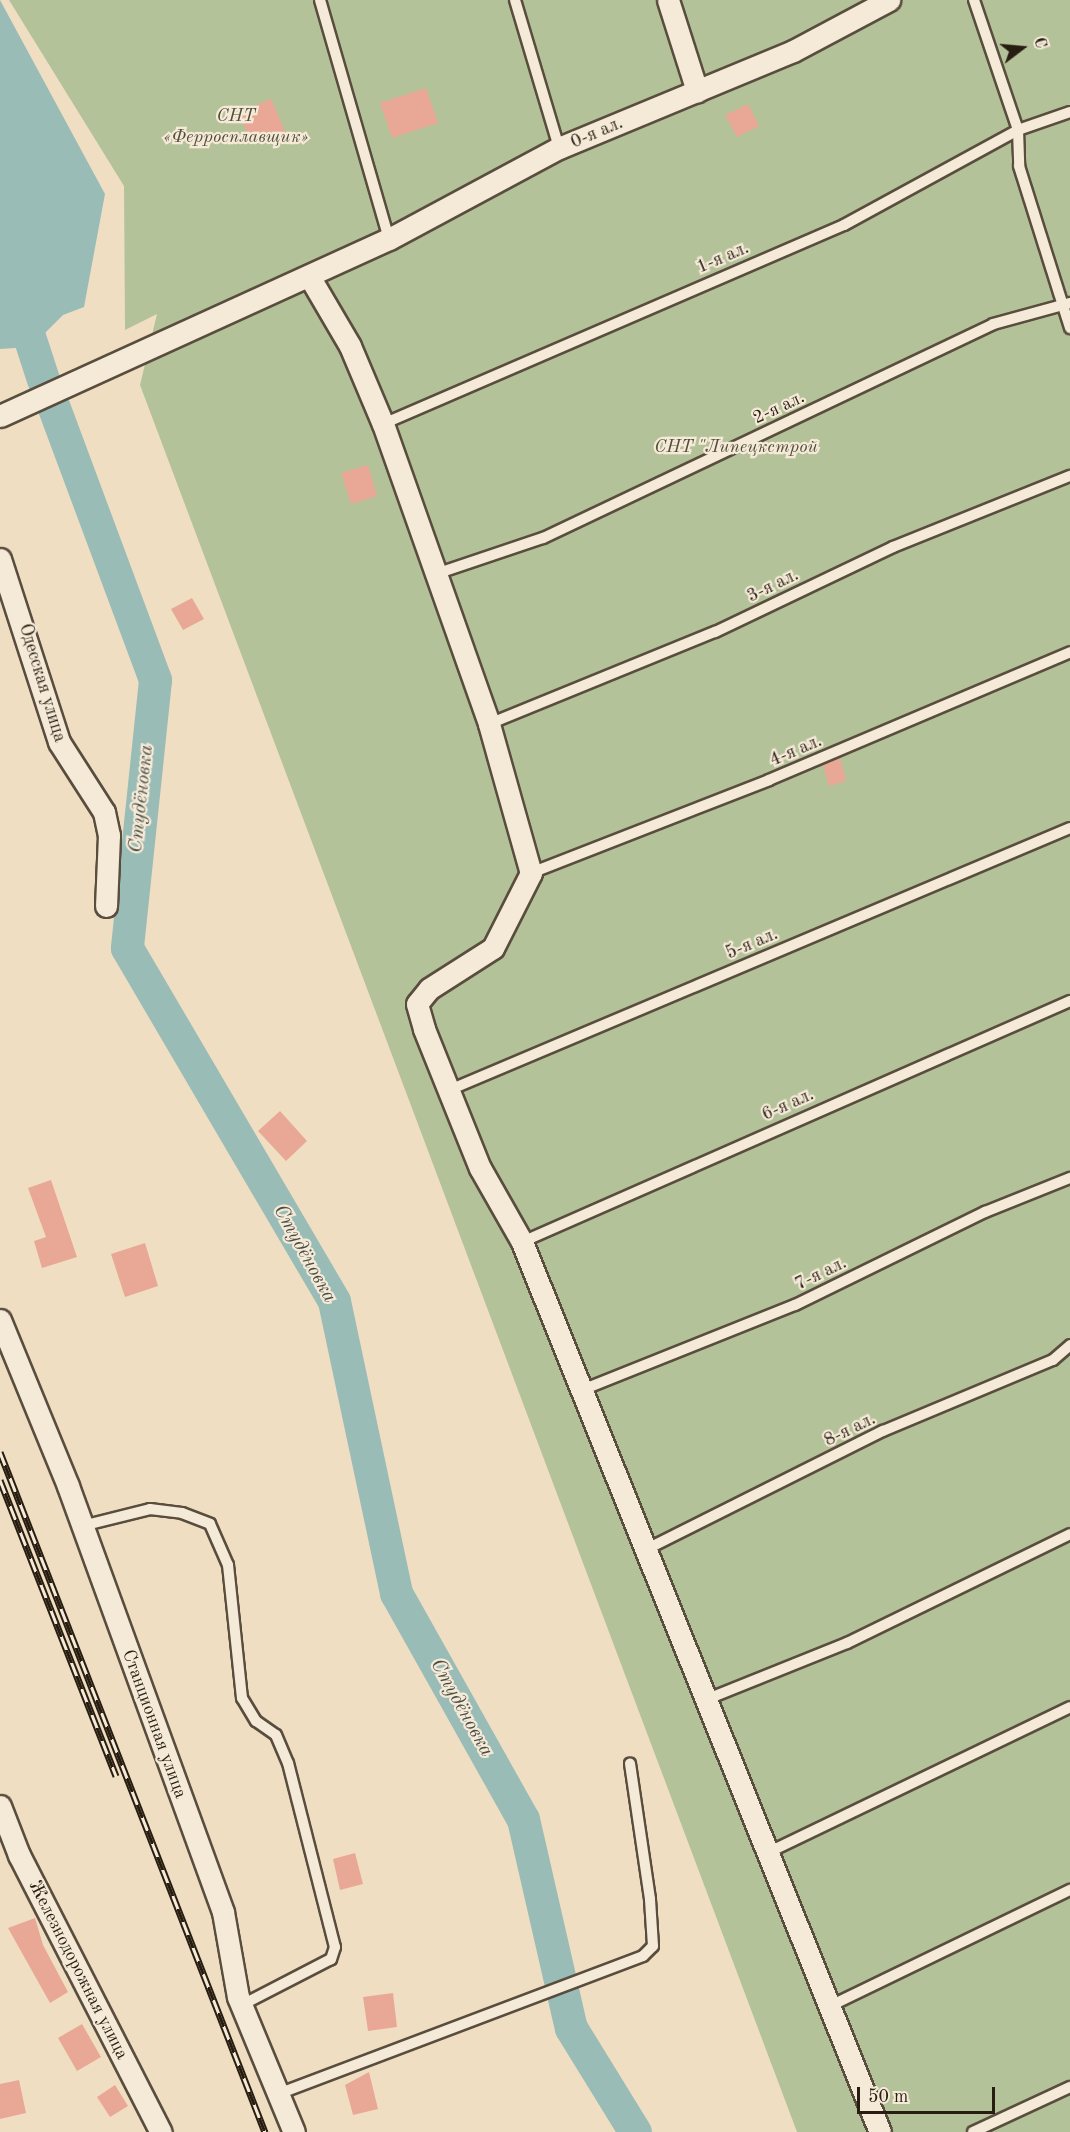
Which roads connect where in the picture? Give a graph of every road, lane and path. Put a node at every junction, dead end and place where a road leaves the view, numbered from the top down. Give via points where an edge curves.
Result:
1 (320, 0) edge
2 (515, 0) edge
3 (668, 0) edge
4 (889, 0) edge
5 (974, 0) edge
6 (697, 91) junction
7 (1070, 112) edge
8 (1018, 130) junction
9 (559, 148) junction
10 (389, 239) junction
11 (309, 276) junction
12 (1067, 305) edge
13 (1070, 328) edge
14 (0, 416) edge
15 (383, 424) junction
16 (1070, 476) edge
17 (0, 559) edge
18 (436, 574) junction
19 (1070, 652) edge
20 (489, 724) junction
21 (1070, 828) edge
22 (531, 873) junction
23 (106, 906) dead end
24 (1070, 1001) edge
25 (447, 1091) junction
26 (1070, 1178) edge
27 (522, 1242) junction
28 (0, 1320) edge
29 (1070, 1345) edge
30 (582, 1390) junction
31 (82, 1526) junction
32 (1070, 1534) edge
33 (647, 1549) junction
34 (705, 1701) junction
35 (1070, 1707) edge
36 (630, 1763) dead end
37 (0, 1806) edge
38 (767, 1853) junction
39 (1070, 1890) edge
40 (242, 2005) junction
41 (830, 2006) junction
42 (1070, 2087) edge
43 (279, 2094) junction
44 (161, 2132) edge
45 (294, 2132) edge
46 (880, 2132) edge
47 (973, 2132) edge

1 - 10 lane
2 - 9 lane
3 - 6 street
4 - 6 street, 0-я ал. via 793,51
5 - 8 lane
6 - 9 street, 0-я ал.
7 - 8 lane, 1-я ал.
8 - 12 lane via 1019,166
8 - 15 lane, 1-я ал. via 844,225
9 - 10 street, 0-я ал.
10 - 11 street, 0-я ал.
11 - 14 street, 0-я ал.
11 - 15 street via 350,346
12 - 13 lane
12 - 18 lane, 2-я ал. via 993,324 543,538
15 - 18 street
16 - 20 lane, 3-я ал. via 892,547 716,632
17 - 23 street, Одесская улица via 59,742 104,812 109,835
18 - 20 street
19 - 22 lane, 4-я ал. via 769,780
20 - 22 street
21 - 25 lane, 5-я ал.
22 - 25 street via 493,948 429,989 417,1004
24 - 27 lane, 6-я ал.
25 - 27 street
26 - 30 lane, 7-я ал. via 985,1212 795,1305
27 - 30 street
28 - 31 street, Станционная улица
29 - 33 lane, 8-я ал. via 1053,1360 884,1431
30 - 33 street
31 - 40 street, Станционная улица via 223,1912
31 - 40 lane via 150,1509 182,1513 210,1524 228,1565 242,1698 255,1721 276,1735 288,1763 336,1947 331,1959
32 - 34 lane via 847,1643
33 - 34 street
34 - 38 street
35 - 38 lane
36 - 43 lane via 650,1899 652,1946 643,1956
37 - 44 street, Железнодорожная улица via 19,1855
38 - 41 street
39 - 41 lane
40 - 43 street, Станционная улица
41 - 46 street
42 - 47 lane
43 - 45 street, Станционная улица

